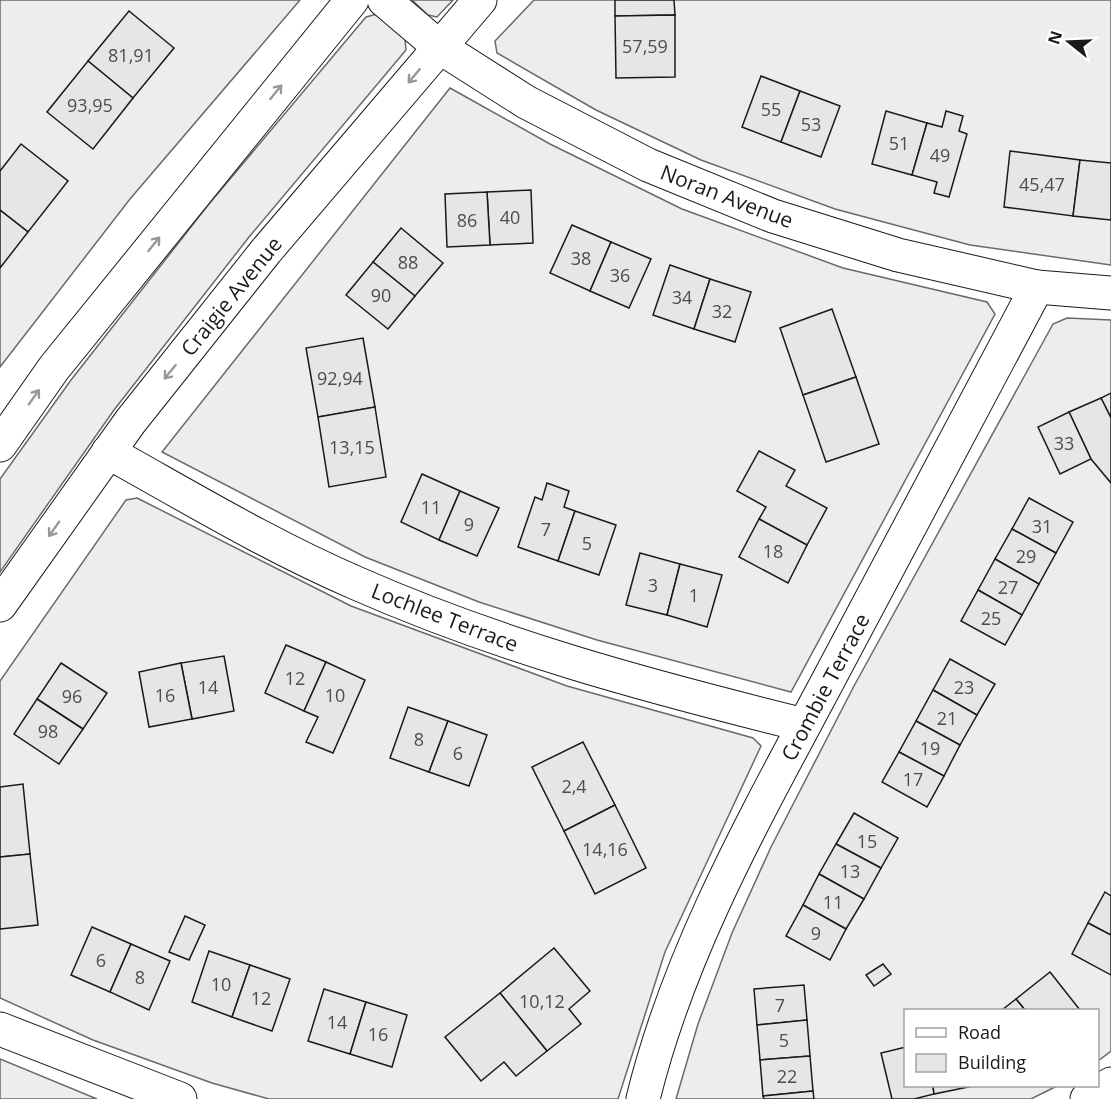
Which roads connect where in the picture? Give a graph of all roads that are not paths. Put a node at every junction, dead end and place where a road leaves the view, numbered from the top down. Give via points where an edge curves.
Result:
1 (352, 0) edge
2 (384, 0) edge
3 (480, 0) edge
4 (438, 46) junction
5 (1037, 287) junction
6 (1111, 293) edge
7 (0, 445) edge
8 (108, 452) junction
9 (0, 605) edge
10 (804, 725) junction
11 (0, 1029) edge
12 (1111, 1084) edge
13 (180, 1099) edge
14 (643, 1099) edge
15 (1087, 1099) edge

7 -> 1 street via 62,359
2 - 4 street, Noran Avenue
3 - 4 street, Craigie Avenue
4 - 5 street, Noran Avenue via 526,102 648,165 763,212 898,255
4 -> 8 street, Craigie Avenue via 266,251
5 - 6 street, Noran Avenue
5 - 10 street, Crombie Terrace
8 -> 9 street, Craigie Avenue
8 - 10 street, Lochlee Terrace via 249,531 355,583 476,631 627,681
10 - 14 street, Crombie Terrace via 736,855 689,960 651,1065
11 - 13 street
12 - 15 street

